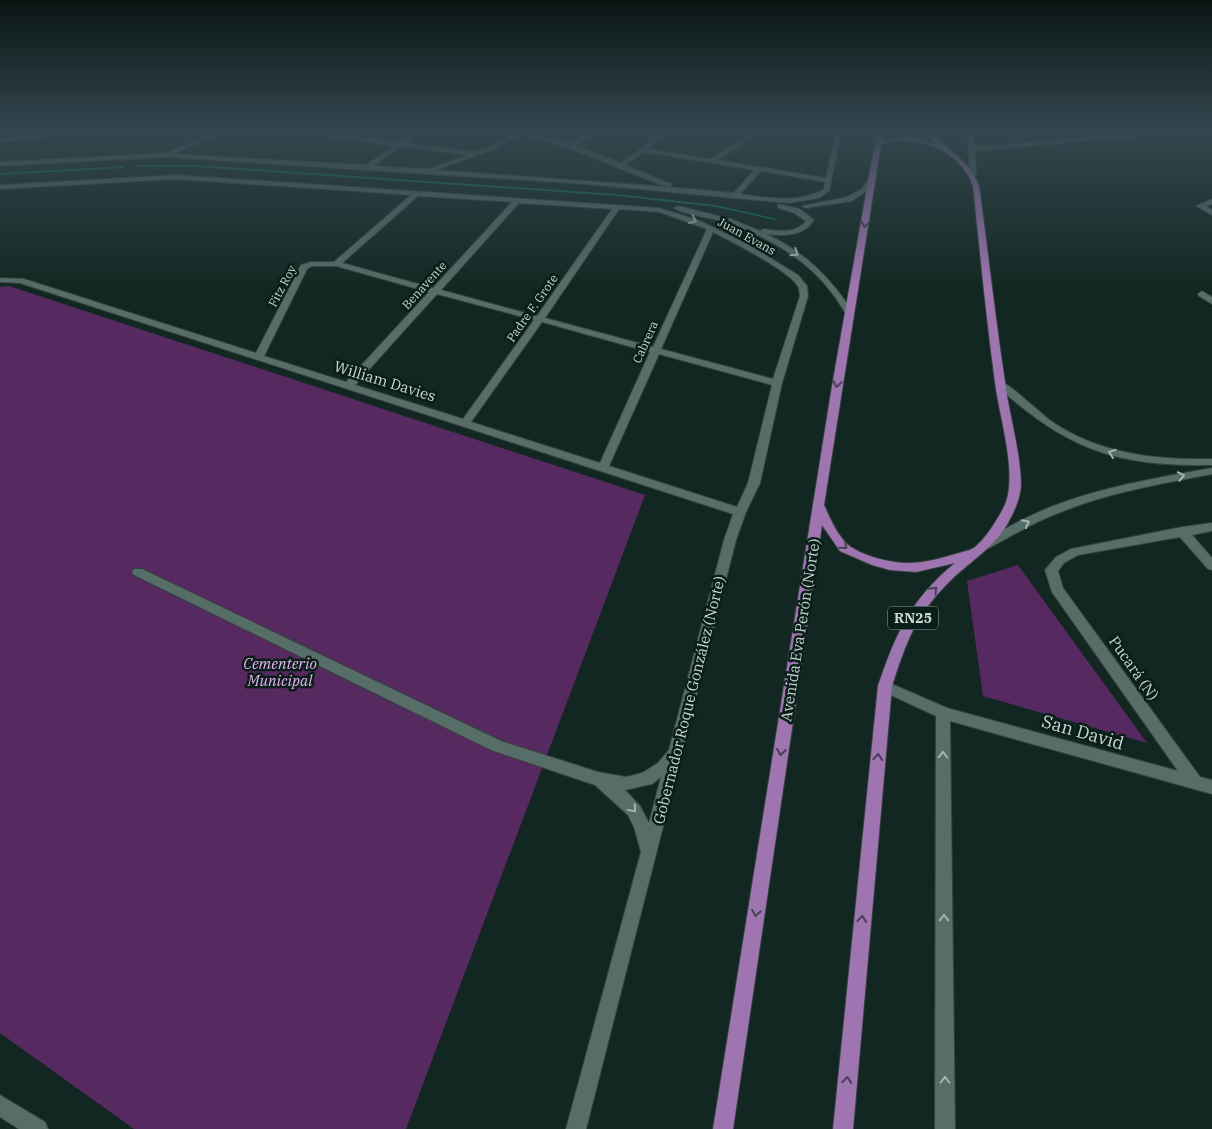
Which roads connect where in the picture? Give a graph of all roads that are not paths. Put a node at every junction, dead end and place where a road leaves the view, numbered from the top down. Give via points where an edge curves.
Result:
1 (49, 184) edge
2 (265, 184) edge
3 (367, 184) edge
4 (526, 184) edge
5 (599, 184) edge
6 (665, 184) edge
7 (746, 184) edge
8 (828, 184) edge
9 (869, 184) edge
10 (872, 184) edge
11 (974, 184) edge
12 (0, 187) edge
13 (678, 189) junction
14 (415, 195) junction
15 (736, 195) junction
16 (518, 201) junction
17 (1210, 202) edge
18 (781, 206) junction
19 (617, 207) junction
20 (1212, 213) edge
21 (711, 228) junction
22 (753, 229) junction
23 (336, 264) junction
24 (795, 277) joint
25 (0, 281) edge
26 (436, 291) junction
27 (1202, 294) dead end
28 (1212, 301) edge
29 (850, 314) junction
30 (540, 318) junction
31 (656, 350) junction
32 (258, 358) junction
33 (777, 383) junction
34 (1000, 384) junction
35 (349, 385) junction
36 (466, 422) junction
37 (1212, 462) edge
38 (603, 467) junction
39 (1212, 471) edge
40 (819, 506) junction
41 (740, 512) junction
42 (1212, 527) edge
43 (1182, 531) junction
44 (983, 546) junction
45 (1212, 566) edge
46 (138, 572) dead end
47 (885, 686) junction
48 (943, 713) junction
49 (676, 751) junction
50 (598, 779) junction
51 (1195, 783) junction
52 (1212, 787) edge
53 (650, 852) junction
54 (0, 1105) edge
55 (38, 1129) edge
56 (576, 1129) edge
57 (723, 1129) edge
58 (843, 1129) edge
59 (946, 1129) edge

1 - 12 street, Juan Evans
2 - 14 street, Juan Evans
3 - 22 street, Juan Evans via 641,203 695,211
4 - 18 street, Juan Evans
5 - 13 street, Juan Evans
6 - 13 street
7 - 15 street
8 - 15 street, Juan Evans via 827,190 817,197 790,200
9 - 18 street, Juan Evans via 865,190 849,199
10 -> 29 main road, Avenida Eva Perón (Norte)
11 - 34 main road, RN25
13 - 15 street, Juan Evans
14 - 16 street, Juan Evans
14 - 23 street
16 - 19 street, Juan Evans
16 - 26 street, Benavente
17 - 20 street via 1200,206
18 - 22 street via 806,216 810,220 808,224 788,232
19 -> 21 street, Juan Evans via 673,213
19 - 30 street, Padre F. Grote
21 - 24 street, Juan Evans
21 - 31 street, Cabrera
22 -> 29 street, Juan Evans via 806,261 828,282
23 - 26 street
23 - 32 street, Fitz Roy via 311,264 304,268
24 - 33 street, Gobernador Roque González (Norte) via 803,286 804,296
25 - 32 street, William Davies via 21,281
26 - 30 street
26 - 35 street, Benavente
27 - 28 street
29 -> 40 main road, Avenida Eva Perón (Norte)
30 - 31 street
30 - 36 street, Padre F. Grote
31 - 33 street
31 - 38 street, Cabrera
32 - 35 street, William Davies
33 - 41 street, Gobernador Roque González (Norte) via 754,483
37 -> 34 street via 1151,462 1119,456 1088,445 1038,417
34 - 44 main road, RN25 via 1015,484 1004,520
35 - 36 street, William Davies
36 - 38 street, William Davies
38 - 41 street, William Davies
44 -> 39 street via 1033,518 1100,494
40 -> 44 main road via 826,524 843,548 874,562 925,568
40 -> 57 main road, Avenida Eva Perón (Norte)
41 - 49 street, Gobernador Roque González (Norte)
42 - 43 street
43 - 45 street
43 - 51 street, Pucará (N) via 1075,552 1060,560 1051,570 1057,589
47 -> 44 main road, RN25 via 899,643 922,603 946,577
46 - 50 street via 496,746
47 - 48 street
58 -> 47 main road, RN25
48 - 51 street, San David
59 -> 48 street
49 - 50 street via 663,768 646,779 626,784
49 - 53 street, Gobernador Roque González (Norte)
50 -> 53 street via 622,796 638,814
51 - 52 street, San David
53 - 56 street, Gobernador Roque González (Norte)
54 - 55 street

